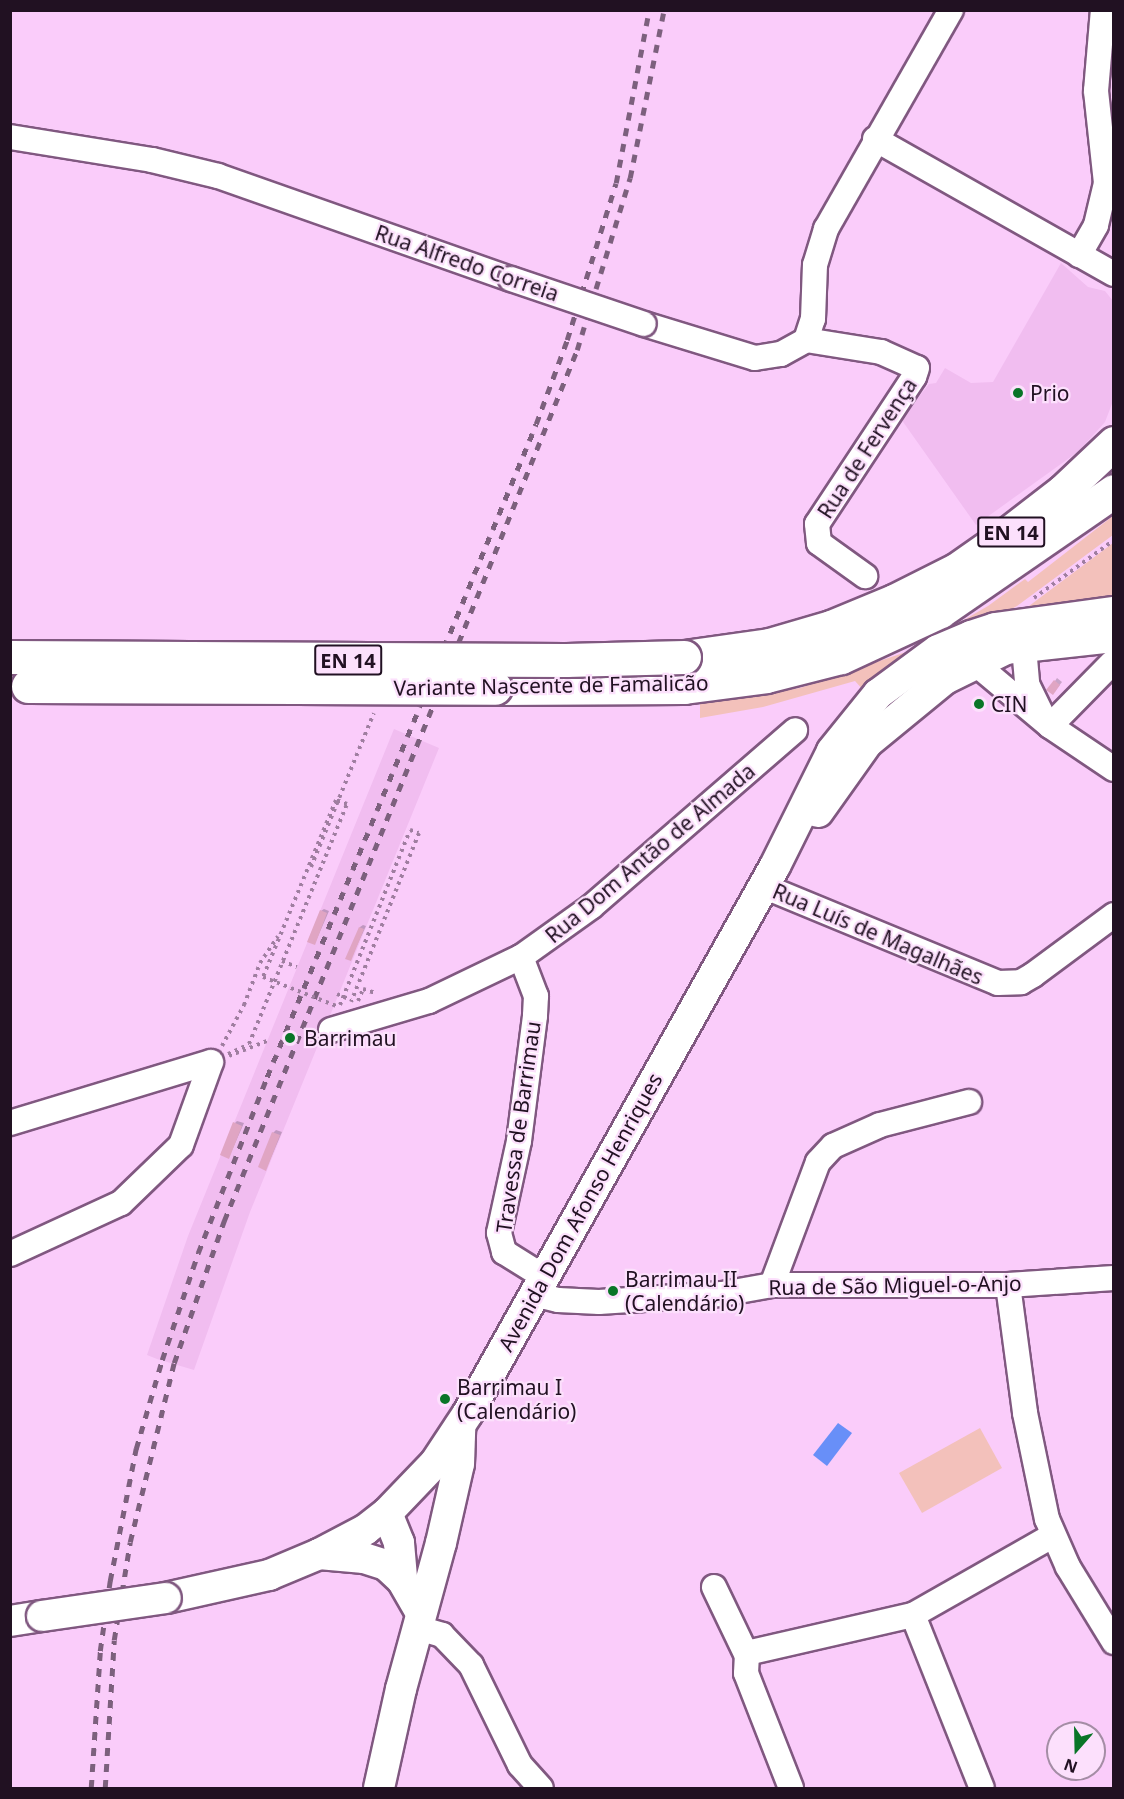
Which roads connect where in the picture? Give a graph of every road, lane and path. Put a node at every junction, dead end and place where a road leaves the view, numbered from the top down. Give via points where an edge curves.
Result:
1 (951, 10) edge
2 (1103, 10) edge
3 (10, 137) edge
4 (875, 139) junction
5 (1079, 255) junction
6 (1112, 274) edge
7 (806, 339) junction
8 (1113, 443) edge
9 (1113, 491) edge
10 (1113, 540) edge
11 (865, 576) dead end
12 (1029, 601) dead end
13 (1113, 612) edge
14 (1008, 641) junction
15 (1112, 650) edge
16 (10, 657) edge
17 (976, 664) junction
18 (684, 672) junction
19 (10, 686) edge
20 (375, 709) dead end
21 (1050, 726) junction
22 (795, 730) dead end
23 (1113, 769) edge
24 (769, 876) junction
25 (1113, 915) edge
26 (522, 957) junction
27 (282, 961) junction
28 (297, 967) dead end
29 (337, 994) dead end
30 (351, 1000) junction
31 (337, 1022) junction
32 (267, 1041) dead end
33 (212, 1062) junction
34 (969, 1102) dead end
35 (10, 1123) edge
36 (10, 1254) edge
37 (1113, 1278) edge
38 (539, 1285) junction
39 (772, 1285) junction
40 (1008, 1285) junction
41 (460, 1426) junction
42 (411, 1491) junction
43 (387, 1513) junction
44 (1052, 1536) junction
45 (441, 1543) junction
46 (319, 1554) junction
47 (402, 1580) junction
48 (714, 1587) dead end
49 (913, 1615) junction
50 (10, 1621) edge
51 (420, 1621) junction
52 (1113, 1642) edge
53 (747, 1656) junction
54 (379, 1788) edge
55 (541, 1788) edge
56 (791, 1788) edge
57 (982, 1788) edge

1 - 4 street
2 - 5 street via 1096,91 1106,183 1096,225
3 - 7 street, Rua Alfredo Correia, bridge via 152,160 219,176 511,279 755,358 781,354
4 - 5 street
4 - 7 street via 826,229 815,265 813,319
5 - 6 street
7 - 11 street, Rua de Fervença via 881,352 916,368 914,377 817,524 819,543
8 - 18 highway, Variante Nascente de Famalicão / EN 14 via 1063,491 956,570 831,627
9 - 18 highway, Variante Nascente de Famalicão / EN 14 via 999,574 910,626 841,657 766,676
10 - 12 path
13 - 14 main road, Avenida Dom Afonso Henriques
14 - 15 main road, Avenida Dom Afonso Henriques
14 - 17 main road, Avenida Dom Afonso Henriques
14 - 21 street via 1034,704
14 - 24 main road, Avenida Dom Afonso Henriques via 938,650 878,694 832,751
15 - 21 street
16 - 18 highway, Variante Nascente de Famalicão / EN 14, bridge via 566,660
17 - 21 street
17 - 24 main road, Avenida Dom Afonso Henriques via 921,695 867,743
18 - 19 highway, Variante Nascente de Famalicão / EN 14, bridge
20 - 33 path via 347,786 285,923 260,963 244,1005
21 - 23 street
22 - 26 street, Rua Dom Antão de Almada via 591,907
24 - 25 street, Rua Luís de Magalhães via 998,983 1021,982 1033,975
24 - 38 main road, Avenida Dom Afonso Henriques
26 - 31 street, Rua Dom Antão de Almada via 440,997
26 - 38 street, Travessa de Barrimau via 536,996 535,1016 519,1141 499,1233 504,1252
27 - 28 path
27 - 31 path, bridge via 347,804 336,800 263,977
27 - 33 path via 249,1044
29 - 30 path
30 - 31 path
30 - 31 path via 419,833 410,830
32 - 33 path
33 - 35 street
33 - 36 street via 181,1145 130,1195 96,1217
34 - 39 street via 880,1125 832,1146 818,1162
37 - 40 street, Rua de São Miguel-o-Anjo
38 - 39 street, Rua de São Miguel-o-Anjo via 558,1300 613,1302 722,1294
38 - 41 main road, Avenida Dom Afonso Henriques
39 - 40 street, Rua de São Miguel-o-Anjo
40 - 44 street via 1025,1413
41 - 42 main road, Avenida Dom Afonso Henriques
41 - 45 main road via 459,1464
42 - 43 main road, Avenida Dom Afonso Henriques
42 - 45 main road via 430,1509
43 - 46 main road, Avenida Dom Afonso Henriques via 365,1530
43 - 47 main road via 399,1543
44 - 49 street
44 - 52 street
45 - 51 main road
46 - 47 main road via 364,1558 386,1565
46 - 50 main road, Avenida Dom Afonso Henriques, bridge via 269,1575 166,1598
47 - 51 main road
48 - 53 street
49 - 53 street via 757,1649
49 - 57 street
51 - 54 main road
51 - 55 street via 442,1635 471,1665 520,1765
53 - 56 street via 746,1673

